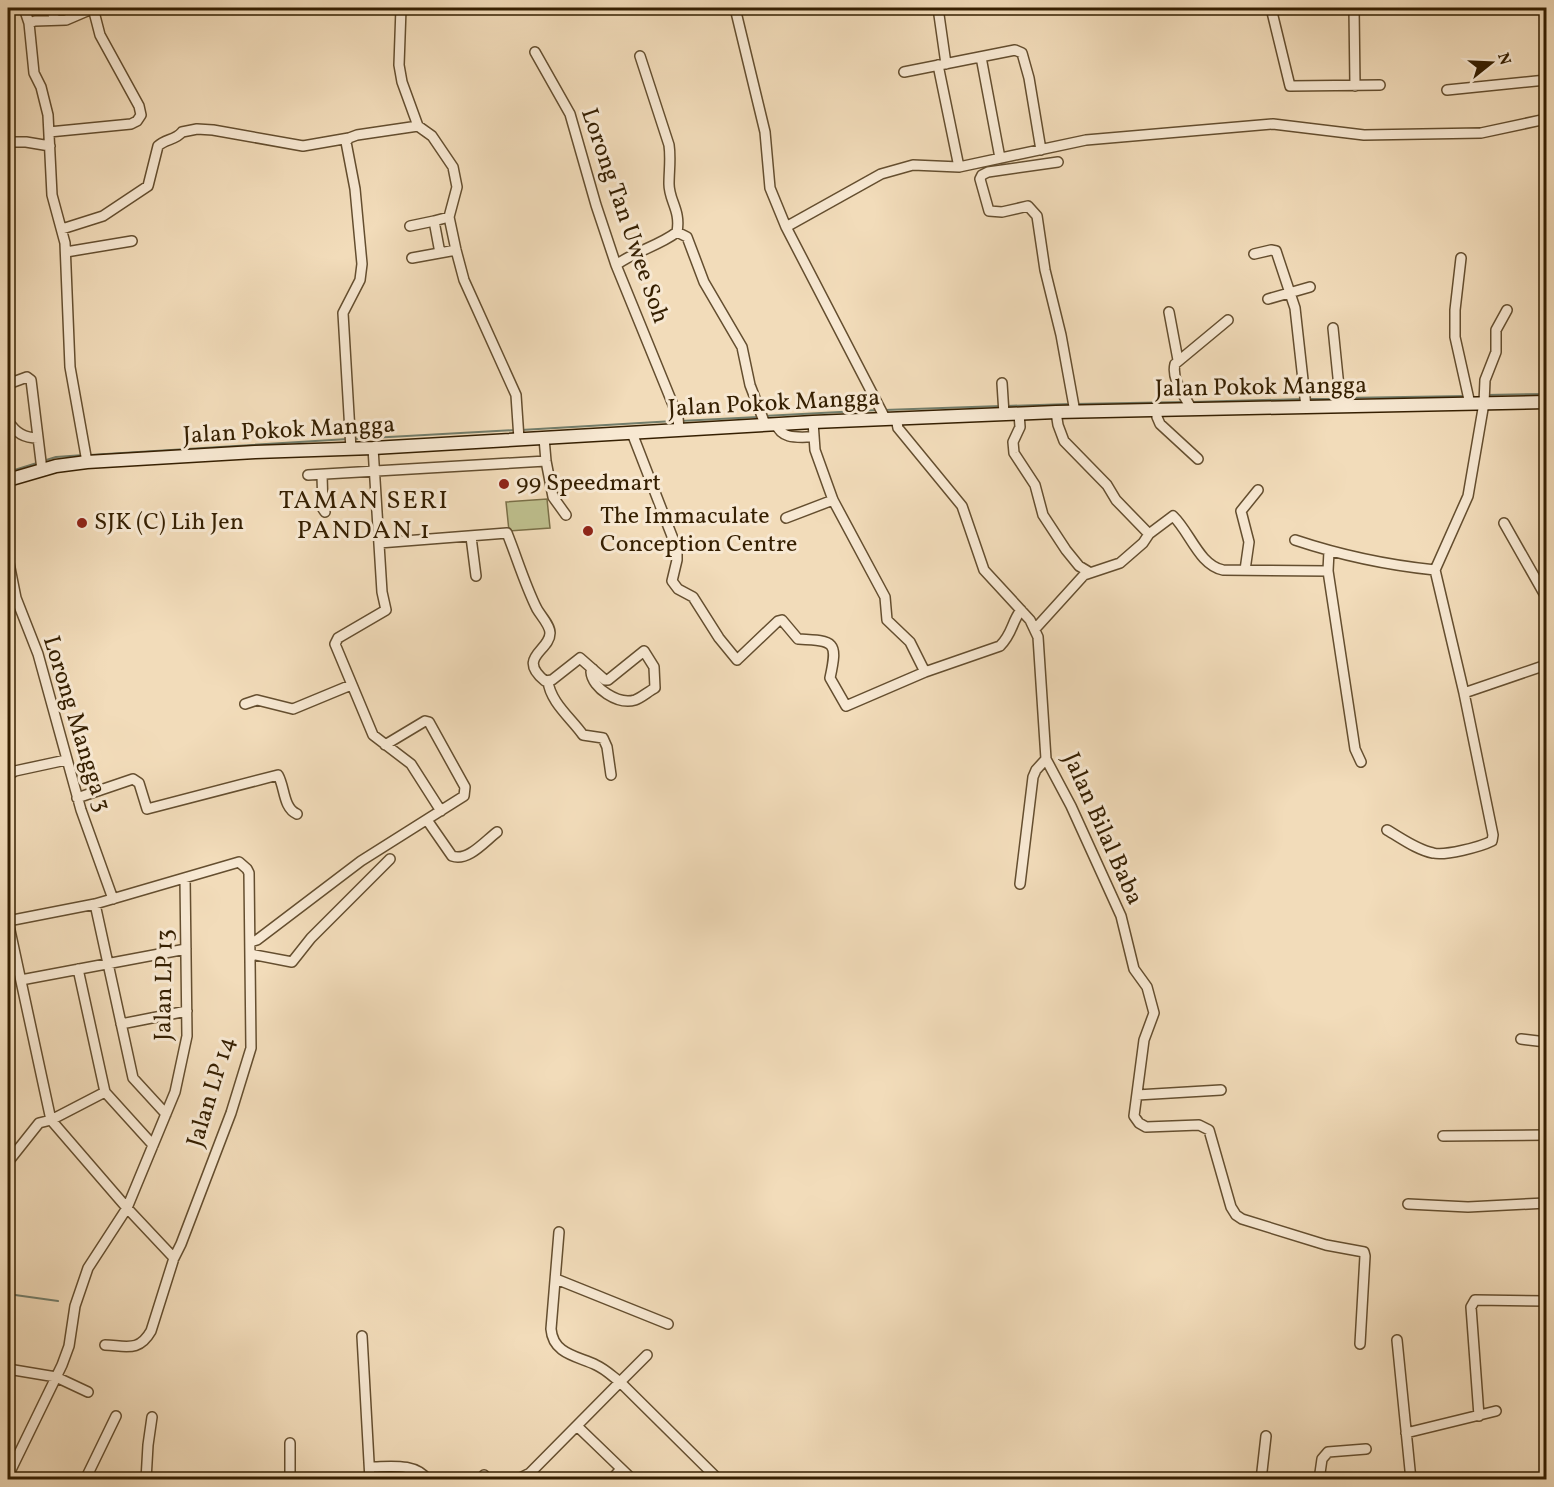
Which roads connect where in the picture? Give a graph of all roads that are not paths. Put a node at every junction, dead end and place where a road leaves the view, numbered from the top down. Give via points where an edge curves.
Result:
1 (24, 8) edge
2 (51, 8) edge
3 (94, 8) edge
4 (401, 8) edge
5 (735, 8) edge
6 (938, 8) edge
7 (1271, 8) edge
8 (1353, 8) edge
9 (55, 20) junction
10 (29, 23) junction
11 (535, 52) dead end
12 (640, 56) dead end
13 (981, 57) junction
14 (942, 65) junction
15 (904, 72) dead end
16 (1546, 80) edge
17 (1380, 85) dead end
18 (1355, 86) junction
19 (1447, 90) dead end
20 (1546, 119) edge
21 (418, 126) junction
22 (49, 132) junction
23 (350, 138) junction
24 (8, 142) edge
25 (50, 146) junction
26 (1041, 150) junction
27 (1000, 158) junction
28 (1058, 162) dead end
29 (959, 167) junction
30 (449, 216) junction
31 (434, 221) junction
32 (410, 226) dead end
33 (786, 227) junction
34 (62, 229) junction
35 (677, 232) junction
36 (132, 241) dead end
37 (456, 250) junction
38 (66, 252) junction
39 (440, 253) junction
40 (1254, 254) dead end
41 (412, 258) dead end
42 (1461, 258) dead end
43 (616, 265) junction
44 (1310, 287) dead end
45 (1288, 293) junction
46 (1268, 299) dead end
47 (1507, 310) dead end
48 (1169, 312) dead end
49 (1228, 320) dead end
50 (1332, 328) dead end
51 (1178, 360) junction
52 (1002, 383) dead end
53 (8, 384) edge
54 (1341, 401) junction
55 (1469, 401) junction
56 (1484, 401) junction
57 (1546, 402) edge
58 (1190, 405) junction
59 (1306, 405) junction
60 (1074, 406) junction
61 (1003, 409) junction
62 (1156, 411) junction
63 (1056, 412) junction
64 (1019, 413) junction
65 (888, 416) junction
66 (8, 421) edge
67 (767, 421) junction
68 (813, 422) junction
69 (679, 424) junction
70 (519, 433) junction
71 (632, 433) junction
72 (813, 437) junction
73 (38, 438) junction
74 (544, 438) junction
75 (350, 443) junction
76 (373, 448) junction
77 (86, 457) junction
78 (1198, 459) dead end
79 (546, 461) junction
80 (41, 464) junction
81 (374, 472) junction
82 (308, 475) dead end
83 (322, 475) junction
84 (8, 480) edge
85 (1258, 490) dead end
86 (833, 500) junction
87 (325, 512) dead end
88 (567, 515) dead end
89 (786, 518) dead end
90 (1504, 523) dead end
91 (1149, 534) junction
92 (471, 537) junction
93 (1295, 540) dead end
94 (379, 543) junction
95 (1329, 551) junction
96 (8, 558) edge
97 (1245, 570) junction
98 (1435, 570) junction
99 (1328, 571) junction
100 (1089, 572) junction
101 (476, 576) dead end
102 (1546, 597) edge
103 (1021, 610) junction
104 (1035, 629) junction
105 (1546, 665) edge
106 (593, 669) junction
107 (925, 672) junction
108 (548, 681) junction
109 (351, 685) junction
110 (1464, 693) junction
111 (245, 705) dead end
112 (385, 745) junction
113 (1046, 759) junction
114 (66, 760) junction
115 (1361, 762) dead end
116 (8, 775) edge
117 (611, 775) dead end
118 (77, 798) junction
119 (441, 811) junction
120 (297, 814) dead end
121 (427, 820) junction
122 (1387, 830) dead end
123 (497, 832) dead end
124 (390, 859) dead end
125 (185, 878) junction
126 (1020, 884) dead end
127 (112, 899) junction
128 (95, 904) junction
129 (250, 942) junction
130 (186, 949) junction
131 (250, 954) junction
132 (108, 964) junction
133 (78, 969) junction
134 (21, 980) junction
135 (187, 1011) junction
136 (122, 1024) junction
137 (1521, 1038) dead end
138 (1546, 1042) edge
139 (1221, 1090) dead end
140 (105, 1092) junction
141 (1137, 1095) junction
142 (166, 1114) junction
143 (51, 1120) junction
144 (1546, 1135) edge
145 (1443, 1136) dead end
146 (153, 1145) junction
147 (8, 1162) edge
148 (1546, 1203) edge
149 (1408, 1204) dead end
150 (127, 1208) junction
151 (559, 1232) dead end
152 (174, 1258) junction
153 (556, 1279) junction
154 (1546, 1301) edge
155 (668, 1324) dead end
156 (362, 1336) dead end
157 (1397, 1341) dead end
158 (1360, 1344) dead end
159 (105, 1346) dead end
160 (647, 1355) dead end
161 (8, 1369) edge
162 (56, 1377) junction
163 (620, 1382) junction
164 (88, 1392) dead end
165 (1496, 1411) dead end
166 (116, 1416) dead end
167 (1479, 1416) junction
168 (152, 1417) dead end
169 (577, 1426) junction
170 (1406, 1433) junction
171 (1266, 1436) dead end
172 (290, 1443) dead end
173 (1366, 1449) dead end
174 (370, 1467) junction
175 (621, 1469) junction
176 (8, 1476) edge
177 (85, 1479) edge
178 (146, 1479) edge
179 (290, 1479) edge
180 (370, 1479) edge
181 (428, 1479) edge
182 (516, 1479) edge
183 (611, 1479) edge
184 (633, 1479) edge
185 (719, 1479) edge
186 (1261, 1479) edge
187 (1319, 1479) edge
188 (1411, 1479) edge

1 - 10 street
2 - 9 street
3 - 9 street via 66,20
3 - 22 street via 100,35 141,115 131,124
4 - 21 street via 399,65
5 - 33 street, Jalan Bilal Baba via 765,132 770,188
6 - 14 street
7 - 18 street via 1290,86
8 - 18 street
9 - 10 street
10 - 22 street via 34,73 41,87
11 - 43 street, Lorong Tan Uwee Soh via 570,114
12 - 35 street via 669,145 669,186 679,216
13 - 14 street
13 - 26 street via 1015,50 1022,53
13 - 27 street
14 - 15 street
14 - 29 street
16 - 19 street
17 - 18 street
20 - 26 street via 1481,133 1365,135 1273,124 1086,140
21 - 23 street
21 - 30 street via 432,136 453,167 457,187
22 - 25 street
23 - 34 street via 303,146 213,130 182,132 158,146 147,186 103,216
23 - 75 street via 346,142 362,264 360,280 343,313
24 - 25 street
25 - 34 street via 52,195
26 - 27 street
27 - 29 street
28 - 60 street via 988,172 980,179 988,211 1028,206 1037,216
29 - 33 street via 913,165 881,174
30 - 31 street
30 - 37 street
31 - 32 street
31 - 39 street
33 - 65 street, Jalan Bilal Baba via 877,403
34 - 38 street
35 - 43 street
35 - 67 street via 687,237 709,290 742,347 750,385
36 - 38 street
37 - 39 street
37 - 70 street via 464,280 516,395
38 - 77 street via 70,367
39 - 41 street
40 - 45 street via 1276,251
42 - 55 street via 1455,337
43 - 69 street, Lorong Tan Uwee Soh
44 - 45 street
45 - 46 street
45 - 59 street via 1295,308
47 - 56 street via 1496,330 1496,352 1488,370
48 - 51 street
49 - 51 street
50 - 54 street
51 - 58 street via 1173,371
52 - 61 street
53 - 73 street via 27,377 30,380
54 - 55 main road, Jalan Pokok Mangga
54 - 59 main road, Jalan Pokok Mangga
55 - 56 main road, Jalan Pokok Mangga
56 - 57 main road, Jalan Pokok Mangga
56 - 98 street via 1468,496
58 - 59 main road, Jalan Pokok Mangga
58 - 62 main road, Jalan Pokok Mangga
60 - 62 main road, Jalan Pokok Mangga
60 - 63 main road, Jalan Pokok Mangga
61 - 64 main road, Jalan Pokok Mangga
61 - 65 main road, Jalan Pokok Mangga
62 - 78 street via 1160,424
63 - 64 main road, Jalan Pokok Mangga
63 - 91 street via 1064,441
64 - 100 street via 1014,453 1035,485 1043,515 1078,566
65 - 68 main road, Jalan Pokok Mangga
65 - 103 street, Jalan Bilal Baba via 962,506 984,570
66 - 73 street via 21,435
67 - 68 main road, Jalan Pokok Mangga
67 - 69 main road, Jalan Pokok Mangga
67 - 72 street via 784,435
68 - 72 street
69 - 71 main road, Jalan Pokok Mangga
70 - 74 main road, Jalan Pokok Mangga
70 - 76 main road, Jalan Pokok Mangga
71 - 74 main road, Jalan Pokok Mangga
71 - 107 street via 676,549 672,581 693,597 737,660 782,620 798,639 829,642 835,655 830,678 846,706
72 - 86 street
73 - 80 street
74 - 79 street
75 - 76 main road, Jalan Pokok Mangga
75 - 77 main road, Jalan Pokok Mangga via 255,452
76 - 81 street
77 - 80 main road, Jalan Pokok Mangga via 56,466
79 - 81 street
79 - 88 street via 553,497
80 - 84 main road, Jalan Pokok Mangga
81 - 83 street
81 - 94 street
82 - 83 street
83 - 87 street
85 - 97 street via 1241,511 1249,542
86 - 89 street
86 - 107 street via 885,597 887,620 910,642
90 - 102 street
91 - 97 street via 1173,516 1211,566
91 - 100 street via 1120,562
92 - 94 street
92 - 101 street
92 - 108 street via 507,533 536,608 549,627 548,640 536,654 534,664 539,677
93 - 95 street
94 - 109 street via 381,592 386,610 335,644
95 - 98 street
95 - 99 street
96 - 114 street, Lorong Mangga 3 via 16,598 38,654
97 - 99 street
98 - 110 street
99 - 115 street via 1355,749
100 - 104 street
103 - 104 street, Jalan Bilal Baba
103 - 107 street via 1009,638 1000,646
104 - 113 street, Jalan Bilal Baba via 1040,646
105 - 110 street
106 - 106 street via 608,680 644,651 654,667 655,688 635,700 614,698 597,686 592,679
106 - 108 street via 580,658
108 - 117 street via 549,689 583,735 603,738
109 - 111 street via 294,709 257,700
109 - 112 street via 373,735
110 - 122 street via 1493,829 1492,841 1436,854
112 - 119 street via 411,764
112 - 119 street via 425,721 431,724 465,787 464,796
113 - 126 street via 1033,777
113 - 141 street, Jalan Bilal Baba via 1121,916 1134,969 1142,978 1154,1013 1144,1040
114 - 116 street
114 - 118 street, Lorong Mangga 3
118 - 120 street via 133,779 139,783 147,809 278,775 288,807
118 - 127 street, Lorong Mangga 3
119 - 121 street
121 - 123 street via 457,858 468,855
121 - 129 street via 362,861
124 - 131 street via 292,962
125 - 127 street
125 - 129 street, Jalan LP 14 via 239,862 248,869
125 - 130 street, Jalan LP 13
127 - 128 street
128 - 132 street
128 - 134 street via 8,921
129 - 131 street, Jalan LP 14
130 - 132 street
130 - 135 street, Jalan LP 13
131 - 152 street, Jalan LP 14 via 251,1048 231,1113
132 - 133 street
132 - 136 street
133 - 134 street
133 - 140 street
134 - 143 street
135 - 136 street
135 - 142 street, Jalan LP 13 via 187,1036
136 - 142 street via 133,1078
137 - 138 street
139 - 141 street
140 - 143 street
140 - 146 street
141 - 158 street, Jalan Bilal Baba via 1134,1116 1146,1127 1199,1125 1209,1130 1236,1215 1297,1237 1364,1252
142 - 146 street, Jalan LP 13
143 - 147 street via 39,1123
143 - 150 street
144 - 145 street
146 - 150 street, Jalan LP 13
148 - 149 street via 1468,1208
150 - 152 street
150 - 162 street, Jalan LP 13 via 88,1268 75,1306 69,1346
151 - 153 street
152 - 159 street, Jalan LP 14 via 146,1340 136,1347
153 - 155 street
153 - 163 street via 551,1329 554,1343
154 - 167 street via 1475,1300 1471,1307
156 - 174 street
157 - 170 street
160 - 163 street
161 - 162 street
162 - 164 street
162 - 176 street, Jalan LP 13
163 - 169 street
163 - 185 street
165 - 167 street
166 - 177 street
167 - 170 street
168 - 178 street
169 - 175 street
169 - 182 street via 531,1473
170 - 188 street
171 - 186 street
172 - 179 street
173 - 187 street via 1328,1452 1322,1459
174 - 180 street
174 - 181 street via 407,1467
175 - 183 street
175 - 184 street

